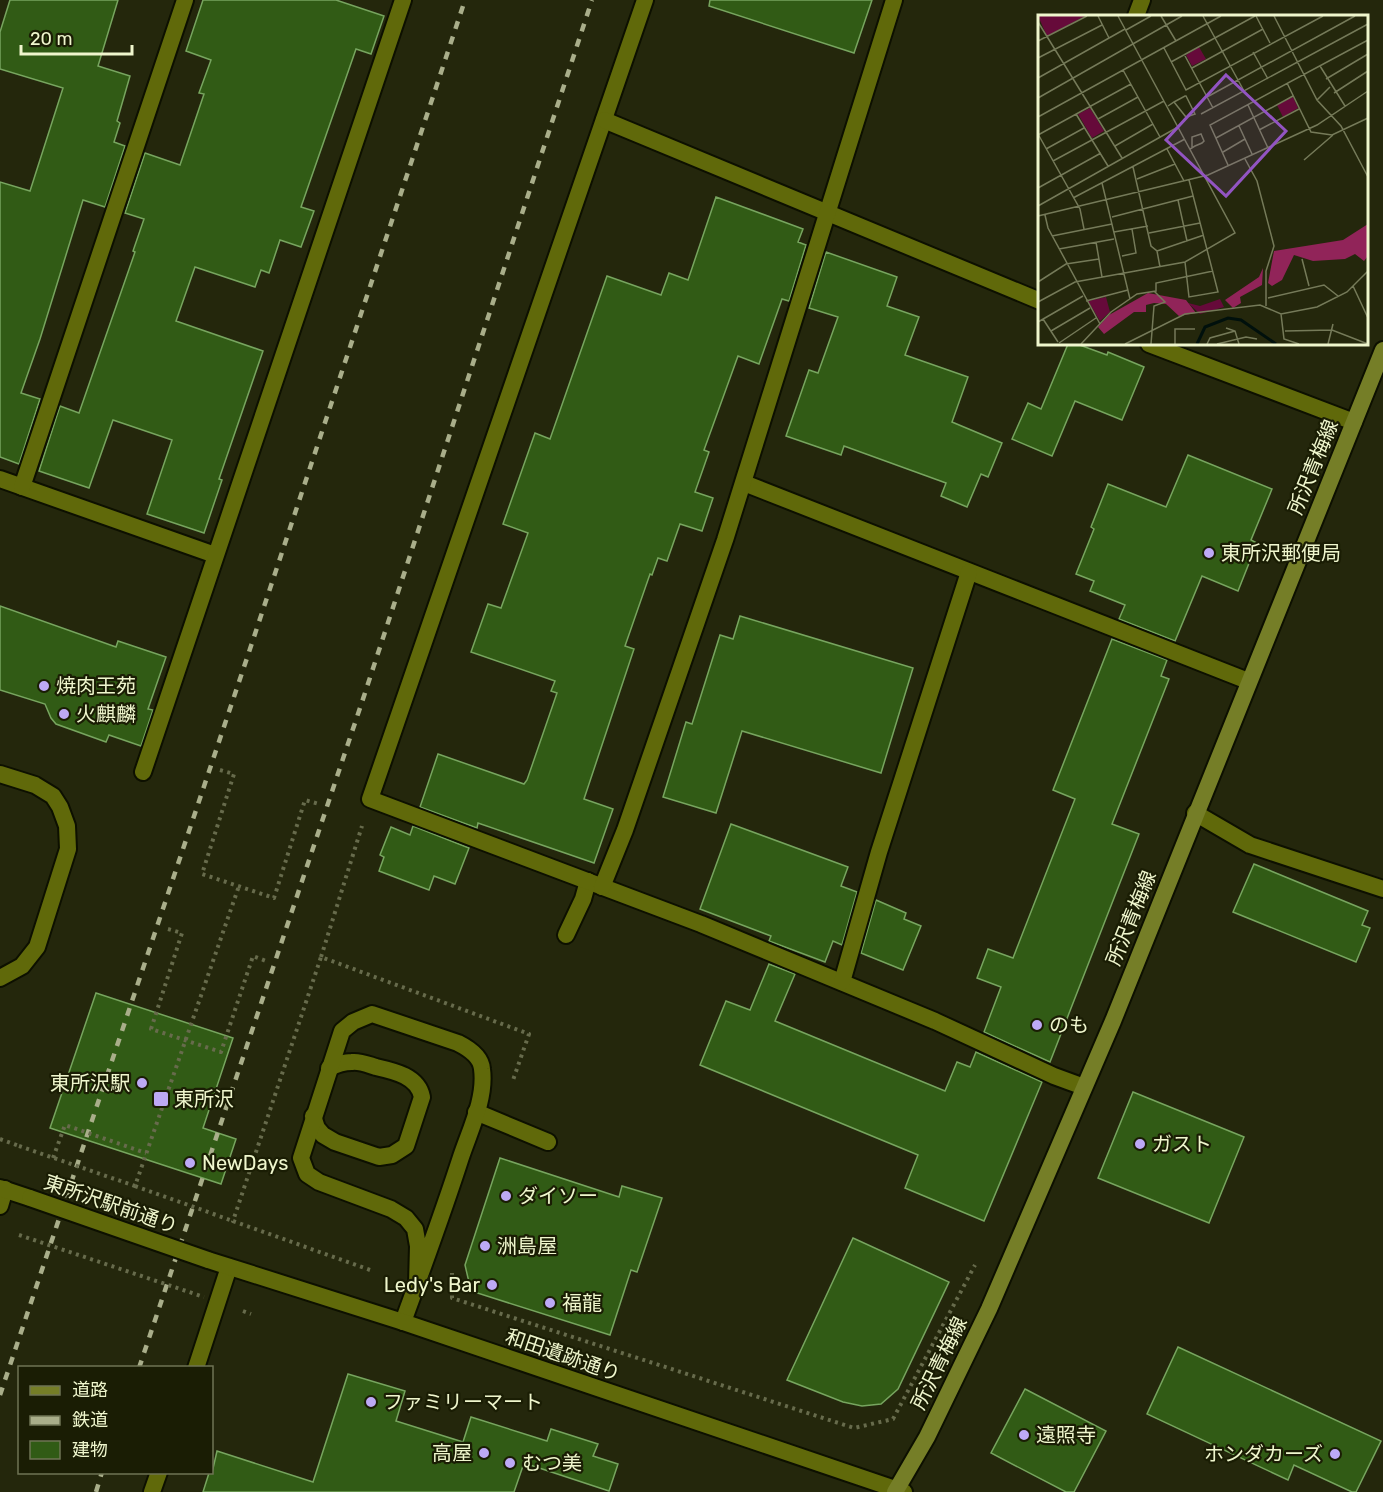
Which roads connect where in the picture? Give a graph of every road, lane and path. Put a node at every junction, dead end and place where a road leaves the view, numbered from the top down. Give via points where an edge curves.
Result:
1 (185, 0) edge
2 (403, 0) edge
3 (645, 0) edge
4 (894, 0) edge
5 (1142, 0) edge
6 (1136, 15) edge
7 (604, 120) junction
8 (827, 214) junction
9 (1038, 294) edge
10 (1152, 345) edge
11 (1383, 350) edge
12 (1354, 422) junction
13 (0, 479) edge
14 (744, 483) junction
15 (22, 487) junction
16 (215, 555) junction
17 (969, 572) junction
18 (1248, 681) junction
19 (220, 770) dead end
20 (143, 772) dead end
21 (0, 774) edge
22 (370, 799) junction
23 (319, 804) dead end
24 (1195, 813) junction
25 (595, 884) junction
26 (239, 886) junction
27 (1383, 889) edge
28 (168, 929) dead end
29 (566, 935) dead end
30 (321, 957) junction
31 (266, 961) dead end
32 (0, 978) edge
33 (842, 982) junction
34 (186, 1040) junction
35 (329, 1068) junction
36 (1084, 1087) junction
37 (476, 1112) junction
38 (313, 1116) junction
39 (498, 1121) junction
40 (0, 1139) edge
41 (548, 1142) dead end
42 (146, 1153) junction
43 (53, 1158) junction
44 (135, 1186) junction
45 (2, 1189) edge
46 (0, 1206) edge
47 (233, 1221) junction
48 (19, 1235) dead end
49 (208, 1260) joint
50 (976, 1263) dead end
51 (452, 1266) dead end
52 (229, 1267) junction
53 (370, 1270) dead end
54 (417, 1284) junction
55 (204, 1297) dead end
56 (403, 1322) junction
57 (197, 1366) edge
58 (159, 1474) edge
59 (899, 1491) edge
60 (152, 1492) edge

1 - 15 street
2 - 16 street
3 - 7 street
4 - 8 street
5 - 6 street
7 - 8 street
7 - 22 street
8 - 9 street
8 - 14 street
10 - 12 street
11 - 12 main road, 所沢青梅線
12 - 18 main road, 所沢青梅線
13 - 15 street
14 - 17 street
14 - 25 street via 628,819
15 - 16 street
16 - 20 street
17 - 18 street
17 - 33 street via 879,852
18 - 24 main road, 所沢青梅線
19 - 26 path via 234,774 202,874
21 - 32 street via 35,785 53,796 67,826 68,849 37,947 22,966
22 - 25 street
22 - 30 path
23 - 26 path via 305,800 274,898
24 - 27 street via 1250,845
24 - 36 main road, 所沢青梅線
25 - 29 street via 582,899
25 - 33 street
26 - 34 path, bridge
28 - 34 path via 182,933 151,1029
30 - 39 path via 529,1034
30 - 47 path
31 - 34 path via 253,956 221,1052
33 - 36 street
34 - 42 path, bridge
35 - 37 street via 342,1031 372,1014 471,1050 482,1066
35 - 38 street
35 - 38 street via 354,1061 398,1072 420,1089 422,1097 406,1146 392,1155 379,1157 323,1136
36 - 59 main road, 所沢青梅線 via 989,1309
37 - 39 street
37 - 54 street
38 - 54 street via 301,1158 307,1174 405,1218 415,1229
39 - 41 street
40 - 43 path, bridge
42 - 43 path, bridge via 64,1125
42 - 44 path, bridge
43 - 44 path, bridge
44 - 47 path, bridge
45 - 46 street
45 - 49 street, 東所沢駅前通り, bridge
47 - 53 path
48 - 55 path, bridge
49 - 52 street, 和田遺跡通り
50 - 51 path via 893,1419 854,1428 452,1298
52 - 56 street, 和田遺跡通り
52 - 57 street
54 - 56 street
56 - 59 street, 和田遺跡通り
58 - 60 street

